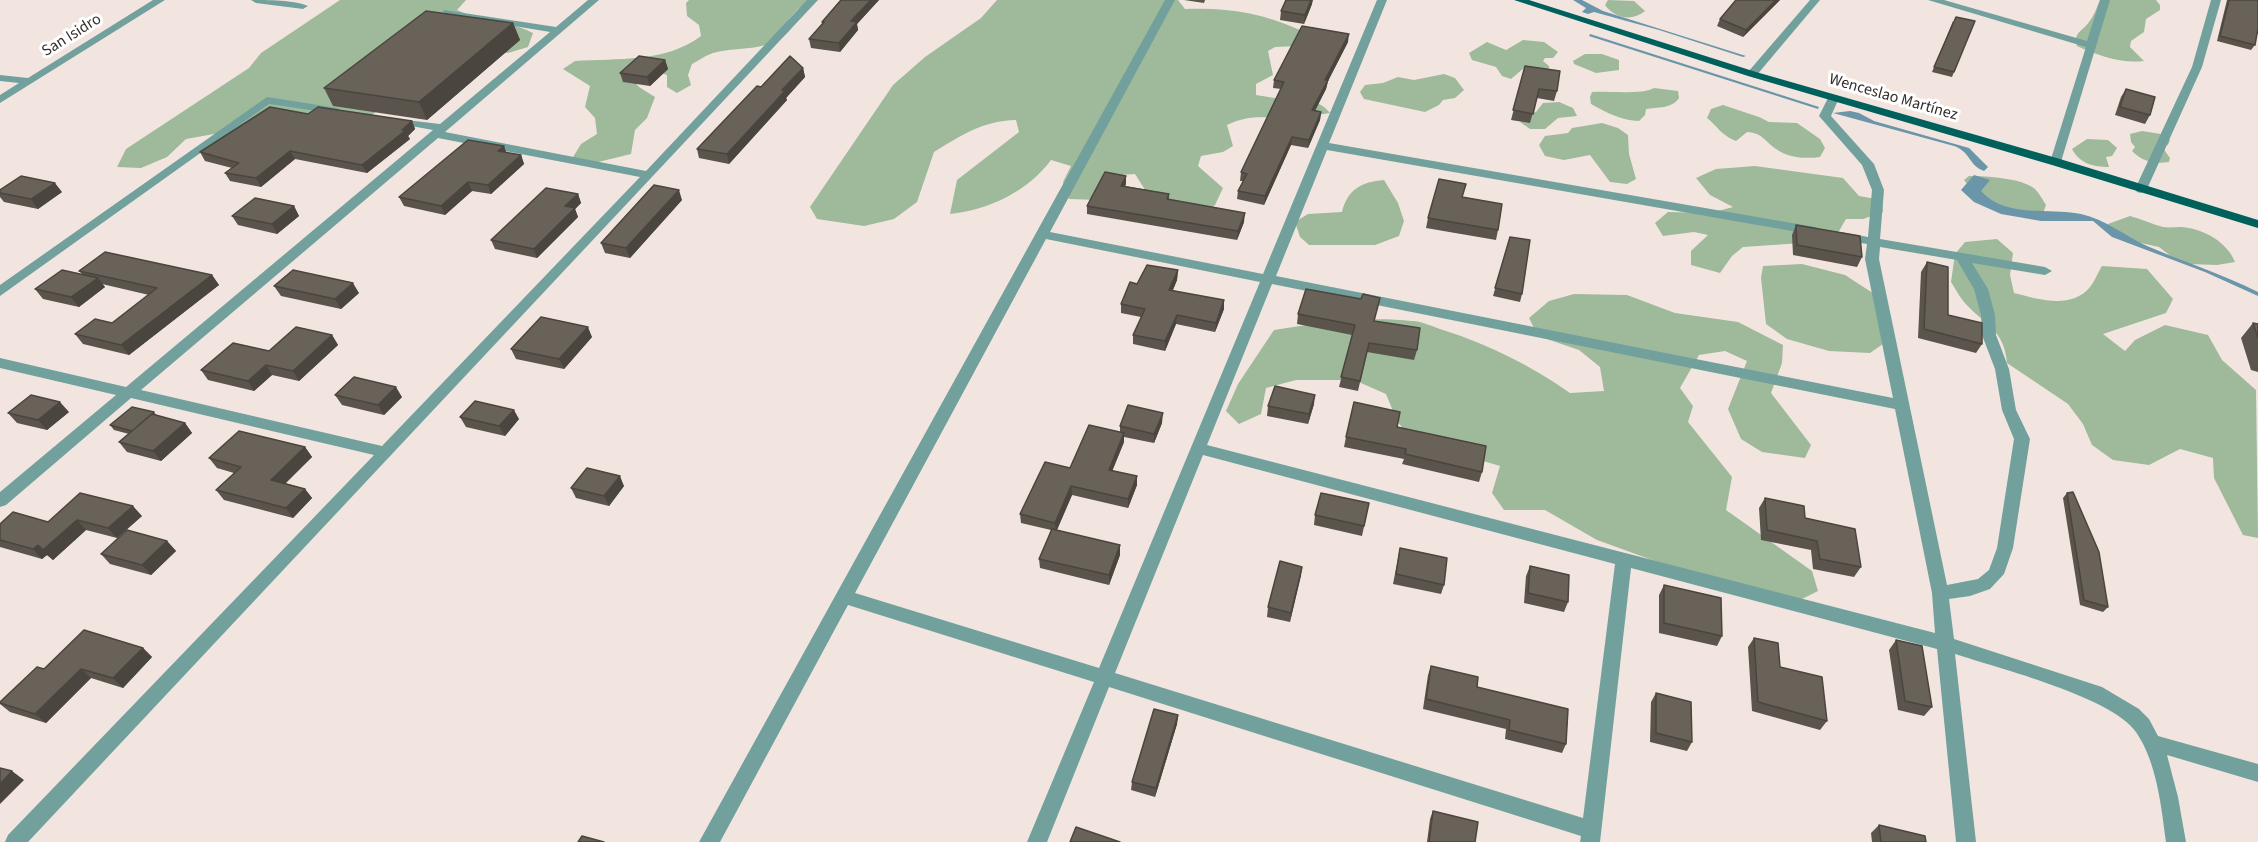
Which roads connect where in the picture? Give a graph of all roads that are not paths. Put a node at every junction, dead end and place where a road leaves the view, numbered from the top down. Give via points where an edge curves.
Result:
1 (160, 0) edge
2 (256, 0) edge
3 (594, 0) edge
4 (813, 0) edge
5 (1170, 0) edge
6 (1382, 0) edge
7 (1519, 0) edge
8 (1815, 0) edge
9 (1933, 0) edge
10 (2104, 0) edge
11 (2216, 0) edge
12 (303, 6) dead end
13 (448, 12) edge
14 (558, 30) junction
15 (2091, 45) junction
16 (1752, 74) junction
17 (0, 78) edge
18 (30, 81) junction
19 (1833, 98) junction
20 (0, 100) edge
21 (349, 113) edge
22 (384, 119) edge
23 (439, 131) junction
24 (1321, 145) junction
25 (2056, 162) junction
26 (649, 175) junction
27 (2141, 189) junction
28 (2258, 224) edge
29 (1042, 234) junction
30 (1873, 241) junction
31 (1961, 256) junction
32 (2045, 271) dead end
33 (1268, 280) junction
34 (0, 292) edge
35 (0, 363) edge
36 (128, 393) junction
37 (1902, 405) junction
38 (1199, 448) junction
39 (386, 452) junction
40 (0, 501) edge
41 (1624, 559) junction
42 (1940, 593) junction
43 (843, 596) junction
44 (1944, 643) junction
45 (1104, 678) junction
46 (2151, 742) junction
47 (2258, 773) edge
48 (1590, 836) edge
49 (15, 842) edge
50 (709, 842) edge
51 (1037, 842) edge
52 (1966, 842) edge
53 (2176, 842) edge

1 - 18 street, San Isidro
2 - 12 street
3 - 14 street
4 - 26 street
5 - 29 street
6 - 24 street
7 - 16 main road, Wenceslao Martínez
8 - 16 street
9 - 15 street
10 - 15 street
11 - 27 street via 2197,67
13 - 14 street
14 - 23 street
15 - 25 street
16 - 19 main road, Wenceslao Martínez
17 - 18 street
18 - 20 street, San Isidro
19 - 25 main road, Wenceslao Martínez
19 - 30 street via 1825,116 1868,164 1875,178 1878,190
21 - 34 street via 267,100
22 - 23 street
23 - 26 street
23 - 36 street
24 - 30 street
24 - 33 street
25 - 27 main road, Wenceslao Martínez
26 - 39 street
27 - 28 main road, Wenceslao Martínez
29 - 33 street
29 - 43 street
30 - 31 street
30 - 37 street via 1872,259
31 - 32 street
31 - 42 street via 1981,289 2009,410 2022,439 2005,548 1996,574 1970,589
33 - 37 street
33 - 38 street
35 - 36 street
36 - 39 street
36 - 40 street
37 - 42 street
38 - 41 street
38 - 45 street
39 - 49 street
41 - 44 street
41 - 48 street
42 - 44 street
43 - 45 street
43 - 50 street
44 - 46 street via 2096,693 2141,723
44 - 52 street
45 - 48 street
45 - 51 street
46 - 47 street
46 - 53 street via 2168,793

